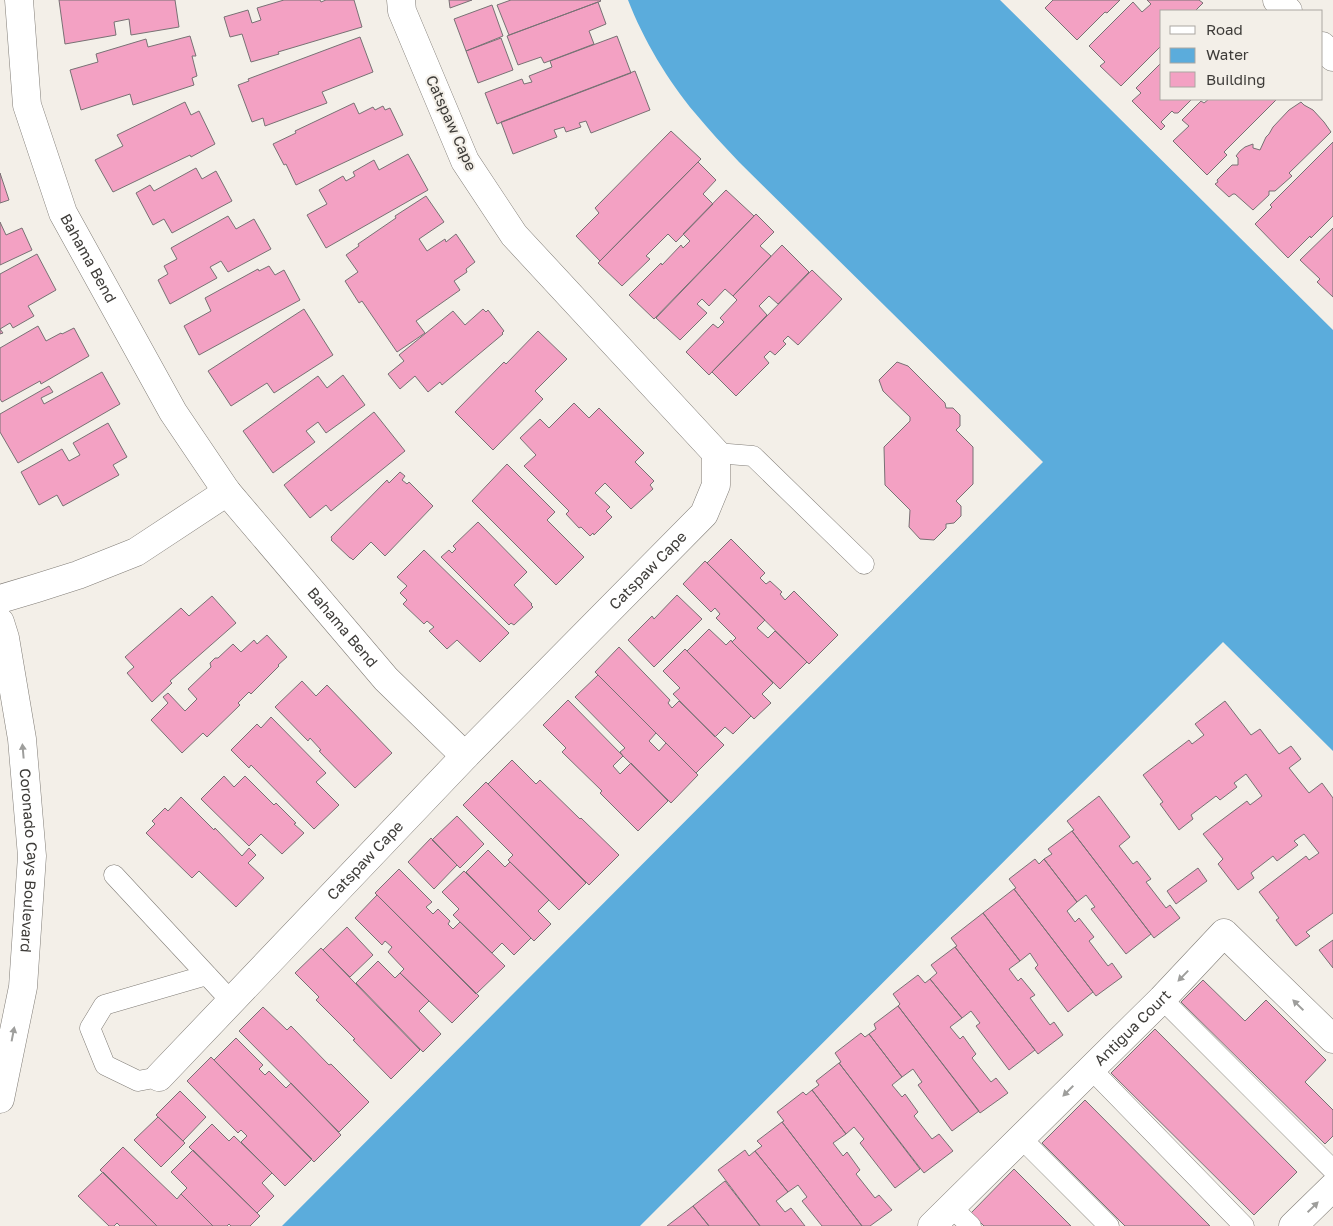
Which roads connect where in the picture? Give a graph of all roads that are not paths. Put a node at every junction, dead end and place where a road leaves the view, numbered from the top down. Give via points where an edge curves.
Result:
1 (19, 0) edge
2 (401, 0) edge
3 (1277, 0) edge
4 (1287, 10) edge
5 (1323, 47) edge
6 (1333, 57) edge
7 (716, 453) junction
8 (227, 492) junction
9 (864, 564) dead end
10 (0, 599) edge
11 (0, 622) edge
12 (464, 756) junction
13 (114, 874) dead end
14 (207, 974) junction
15 (1162, 999) junction
16 (231, 1002) junction
17 (1333, 1039) edge
18 (1091, 1069) junction
19 (159, 1077) joint
20 (0, 1099) edge
21 (1022, 1138) junction
22 (1333, 1170) edge
23 (1333, 1187) edge
24 (951, 1207) junction
25 (932, 1226) edge
26 (971, 1226) edge
27 (1109, 1226) edge
28 (1244, 1226) edge
29 (1293, 1226) edge

1 - 8 street, Bahama Bend via 27,105 63,213 173,412
2 - 7 street, Catspaw Cape via 402,11 466,161 514,236
3 - 4 street
5 - 6 street
7 - 9 lane via 753,456
7 - 12 street, Catspaw Cape via 716,485 704,514
8 - 10 street via 136,552
8 - 12 street, Bahama Bend via 386,679
20 -> 11 street, Coronado Cays Boulevard via 23,987 32,856 22,739
12 - 16 street, Catspaw Cape
13 - 14 lane
14 - 16 lane
14 - 19 lane via 104,1005 90,1028 105,1065 138,1081
17 -> 15 street, Antigua Court via 1224,933
15 - 18 street, Antigua Court
15 - 22 lane
16 - 19 street, Catspaw Cape
18 -> 21 street, Antigua Court
18 - 28 lane
21 - 24 street, Antigua Court
21 - 27 lane
29 -> 23 street
24 - 25 street, Antigua Court
24 - 26 lane

